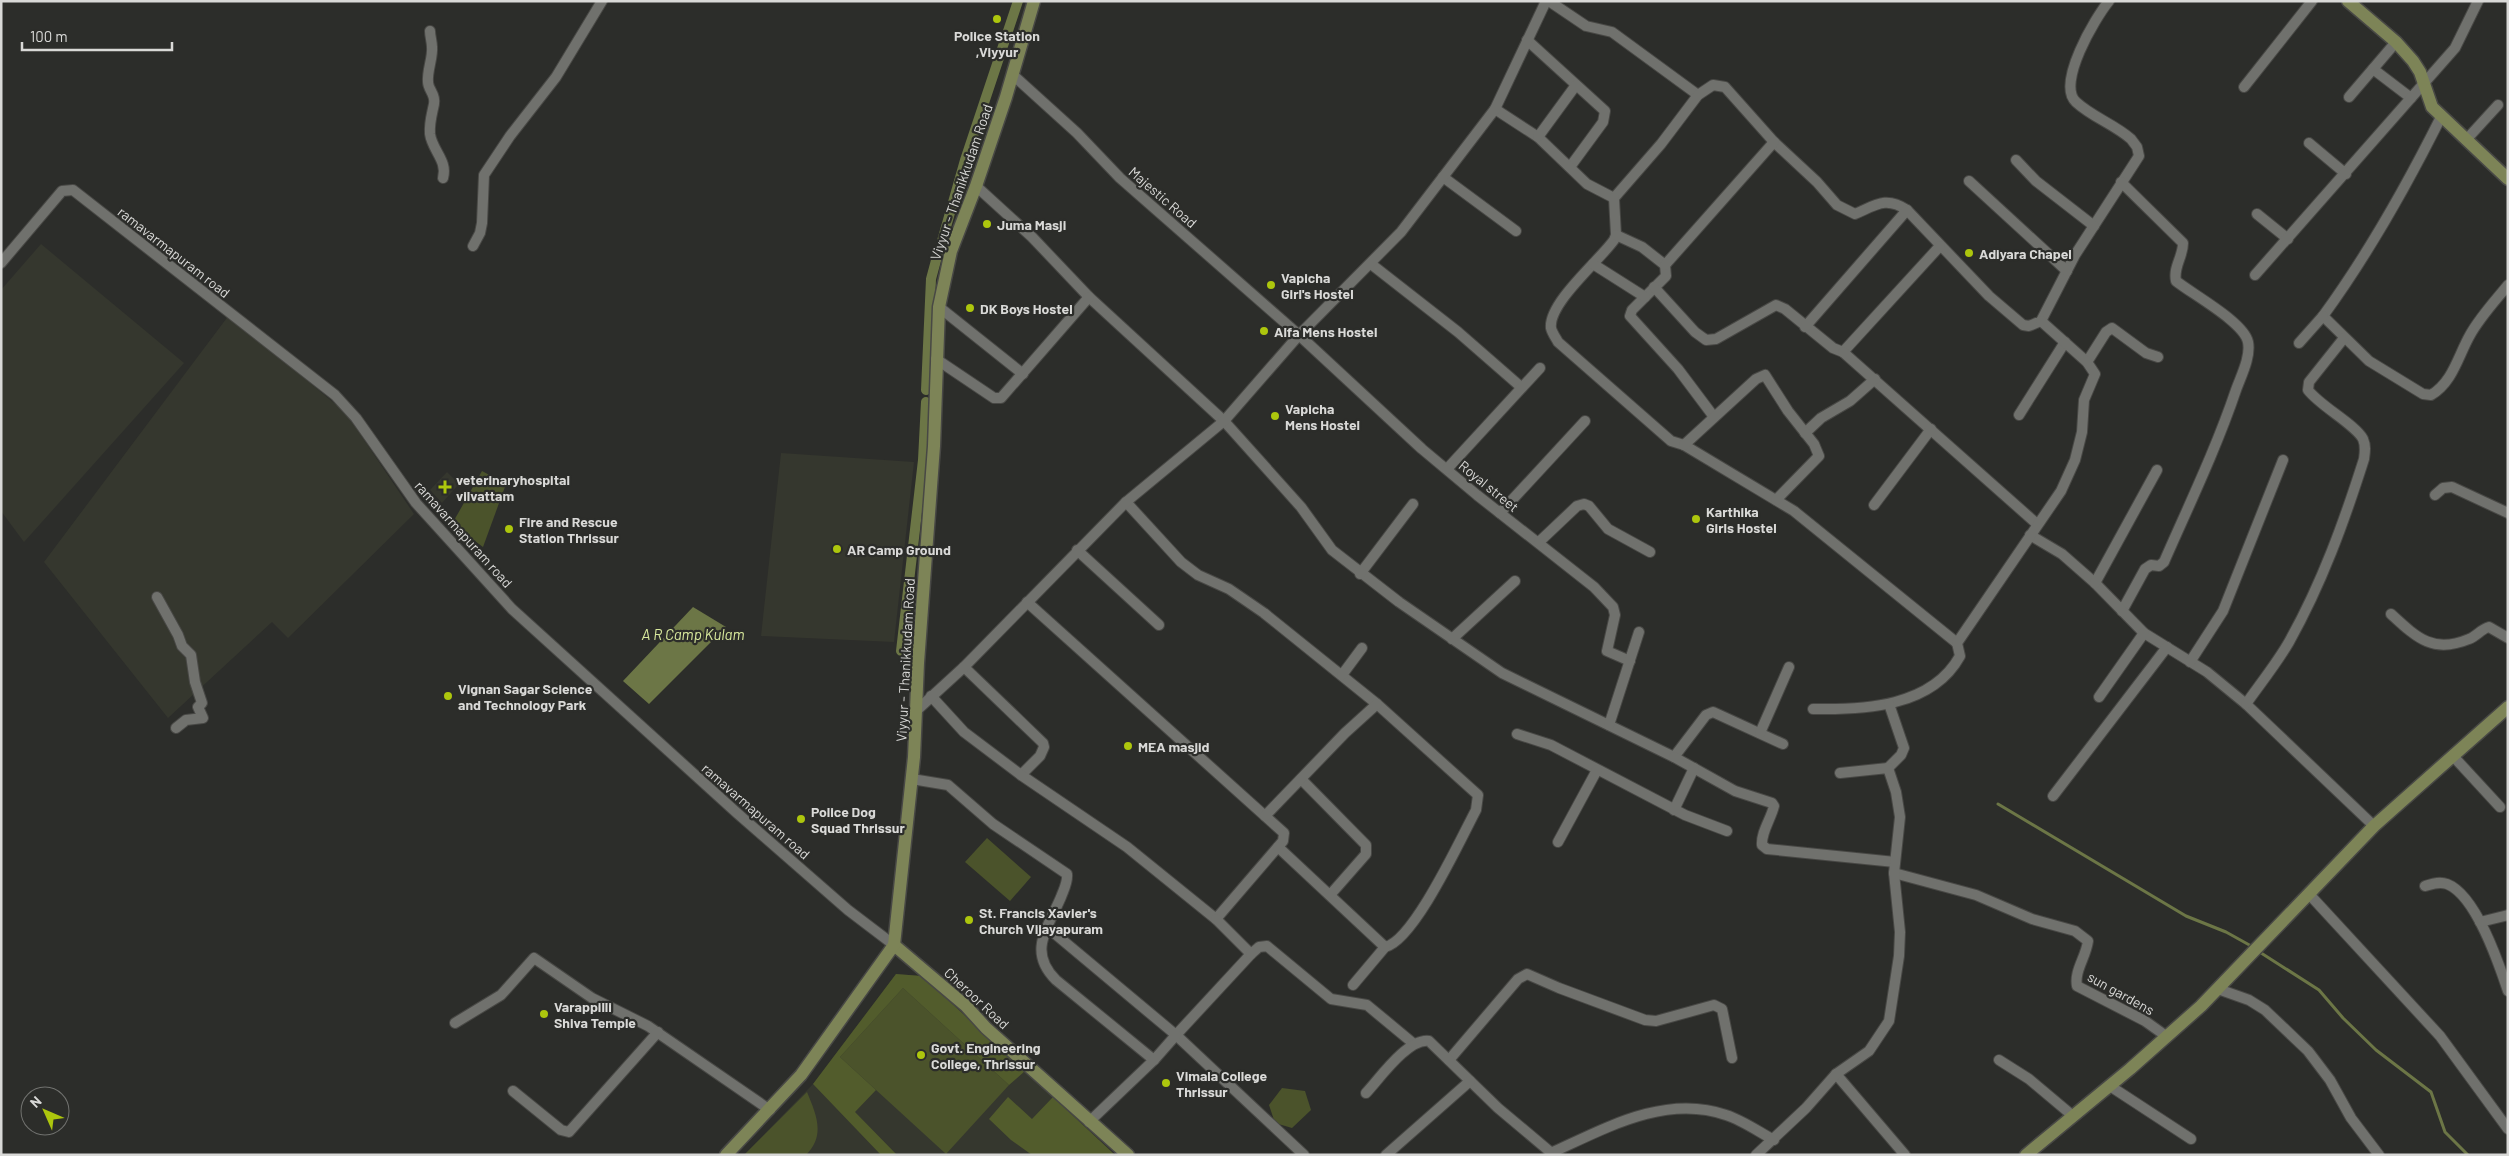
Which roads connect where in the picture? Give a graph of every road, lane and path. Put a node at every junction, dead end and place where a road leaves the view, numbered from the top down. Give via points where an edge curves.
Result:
1 (602, 1) edge
2 (1034, 1) edge
3 (1548, 1) edge
4 (2109, 1) edge
5 (2312, 1) edge
6 (2348, 1) edge
7 (2478, 1) edge
8 (430, 31) dead end
9 (1526, 40) junction
10 (2396, 42) junction
11 (2373, 69) junction
12 (1013, 75) junction
13 (2423, 84) junction
14 (1576, 85) junction
15 (2244, 87) dead end
16 (1698, 95) junction
17 (2349, 97) dead end
18 (2411, 98) junction
19 (2498, 105) dead end
20 (1495, 109) junction
21 (2441, 117) junction
22 (1538, 137) junction
23 (2466, 140) junction
24 (1774, 142) junction
25 (2309, 143) dead end
26 (2016, 160) dead end
27 (1570, 167) junction
28 (2346, 174) junction
29 (1443, 177) junction
30 (443, 178) dead end
31 (2508, 179) edge
32 (1969, 181) dead end
33 (2121, 182) junction
34 (976, 186) junction
35 (1614, 198) junction
36 (1907, 210) junction
37 (2257, 214) dead end
38 (2094, 226) junction
39 (1516, 231) dead end
40 (1616, 235) junction
41 (2288, 239) junction
42 (473, 246) dead end
43 (1940, 246) junction
44 (1, 263) edge
45 (1371, 264) junction
46 (1593, 264) junction
47 (1665, 265) junction
48 (2067, 271) junction
49 (2255, 275) dead end
50 (2508, 285) edge
51 (1654, 288) junction
52 (1089, 297) junction
53 (1645, 297) junction
54 (939, 307) junction
55 (2323, 316) junction
56 (2041, 321) junction
57 (1805, 326) junction
58 (1299, 334) junction
59 (2344, 338) junction
60 (2065, 342) junction
61 (2299, 343) dead end
62 (1843, 352) junction
63 (2158, 357) dead end
64 (936, 359) junction
65 (2087, 362) junction
66 (1540, 368) dead end
67 (1023, 374) junction
68 (1875, 379) junction
69 (1521, 388) junction
70 (2019, 415) dead end
71 (1714, 417) junction
72 (1586, 421) dead end
73 (1224, 422) junction
74 (1931, 429) junction
75 (1805, 432) junction
76 (1684, 445) junction
77 (2283, 460) dead end
78 (1447, 470) junction
79 (2157, 470) dead end
80 (2435, 495) dead end
81 (1776, 500) junction
82 (1126, 502) junction
83 (1412, 504) dead end
84 (1874, 505) dead end
85 (1500, 513) junction
86 (2508, 513) edge
87 (2037, 524) junction
88 (2030, 535) junction
89 (1539, 542) junction
90 (1077, 550) junction
91 (1650, 552) dead end
92 (1360, 574) junction
93 (1514, 581) dead end
94 (2095, 583) junction
95 (157, 597) dead end
96 (1027, 602) junction
97 (2122, 611) junction
98 (2392, 614) dead end
99 (1159, 626) dead end
100 (1639, 632) dead end
101 (2144, 633) junction
102 (2508, 638) edge
103 (1452, 639) junction
104 (1956, 643) junction
105 (2167, 647) junction
106 (1362, 648) dead end
107 (1630, 661) junction
108 (2190, 662) junction
109 (964, 667) junction
110 (1789, 668) dead end
111 (1342, 676) junction
112 (931, 696) junction
113 (2099, 697) dead end
114 (1377, 704) junction
115 (1889, 704) junction
116 (2246, 704) junction
117 (2508, 707) edge
118 (1813, 709) dead end
119 (917, 710) junction
120 (1609, 725) junction
121 (176, 728) dead end
122 (1760, 733) junction
123 (1517, 734) dead end
124 (1783, 744) dead end
125 (2452, 756) junction
126 (1674, 757) junction
127 (1694, 768) junction
128 (1888, 768) junction
129 (1597, 770) junction
130 (1840, 773) dead end
131 (1021, 775) junction
132 (912, 779) junction
133 (1301, 779) junction
134 (2053, 796) dead end
135 (2500, 807) dead end
136 (1674, 810) junction
137 (1265, 816) junction
138 (2374, 826) junction
139 (1727, 831) dead end
140 (1558, 842) dead end
141 (1278, 847) junction
142 (1895, 862) junction
143 (1894, 873) junction
144 (2424, 886) dead end
145 (2309, 894) junction
146 (1330, 895) junction
147 (2508, 915) edge
148 (1216, 920) junction
149 (2480, 922) junction
150 (1048, 928) junction
151 (894, 945) junction
152 (1385, 948) junction
153 (1250, 954) junction
154 (1353, 985) dead end
155 (2218, 989) junction
156 (2508, 991) edge
157 (456, 1023) dead end
158 (658, 1032) junction
159 (1176, 1035) junction
160 (2166, 1036) junction
161 (1414, 1044) junction
162 (1732, 1058) dead end
163 (1154, 1060) junction
164 (1449, 1060) junction
165 (1999, 1060) dead end
166 (1836, 1074) junction
167 (1470, 1081) junction
168 (2110, 1086) junction
169 (513, 1091) dead end
170 (1366, 1093) dead end
171 (770, 1110) junction
172 (2508, 1111) edge
173 (2073, 1116) junction
174 (2499, 1119) junction
175 (1089, 1122) junction
176 (2508, 1129) edge
177 (2191, 1139) dead end
178 (1774, 1140) junction
179 (1552, 1154) edge
180 (726, 1155) edge
181 (1128, 1155) edge
182 (1304, 1155) edge
183 (1386, 1155) edge
184 (1756, 1155) edge
185 (1905, 1155) edge
186 (2026, 1155) edge
187 (2378, 1155) edge

1 - 42 street via 556,77 484,175 482,223
2 - 12 main road, Viyyur - Thanikkudam Road
3 - 9 street
3 - 16 street via 1586,26 1612,32
4 - 33 street via 2087,37 2071,76 2069,90 2076,102 2122,131 2137,147 2139,156
5 - 15 street
6 - 10 main road
7 - 13 street via 2455,48
8 - 30 street via 432,48 428,86 434,93 434,103 430,112 430,136 442,162
9 - 14 street
9 - 20 street
10 - 11 street
10 - 13 main road via 2413,61
11 - 17 street
11 - 18 street
12 - 34 main road, Viyyur - Thanikkudam Road
12 - 58 street, Majestic Road via 1077,133 1120,178
13 - 18 street
13 - 21 main road via 2432,107
14 - 22 street
14 - 27 street via 1601,107 1606,116
16 - 24 street via 1712,85 1725,87
16 - 35 street via 1656,151
18 - 28 street
19 - 23 street
20 - 22 street
20 - 29 street
21 - 23 main road
21 - 55 street via 2385,222
22 - 27 street
23 - 31 main road
24 - 36 street via 1837,205 1847,211 1855,214 1886,201
24 - 47 street
25 - 28 street
26 - 38 street via 2036,181
27 - 35 street via 1587,184
28 - 41 street
29 - 39 street
29 - 45 street via 1401,232
32 - 48 street
33 - 38 street
33 - 97 street via 2183,243 2183,252 2174,273 2176,281 2231,321 2248,342 2247,358 2220,437 2164,562 2145,569
34 - 52 street via 1032,237
34 - 54 main road, Viyyur - Thanikkudam Road via 951,251
35 - 40 street
36 - 43 street
36 - 57 street
37 - 41 street
38 - 48 street
40 - 46 street
40 - 47 street via 1642,247
41 - 49 street
43 - 56 street via 2023,325
43 - 62 street
44 - 151 street, ramavarmapuram road via 62,191 73,190 335,395 356,418 416,503 512,609 737,813 848,910
45 - 58 street
45 - 69 street via 1458,332
46 - 53 street
46 - 76 street via 1568,291 1554,316 1551,330 1558,342 1672,441
47 - 51 street via 1666,276
48 - 56 street
50 - 59 street via 2470,334 2450,376 2440,390 2431,395 2423,394 2369,360
51 - 53 street
51 - 57 street via 1706,340 1716,339 1773,306 1785,309
52 - 67 street
52 - 73 street
53 - 71 street via 1632,310 1631,319 1678,369
54 - 64 main road, Viyyur - Thanikkudam Road
54 - 67 street
55 - 59 street
55 - 61 street
56 - 60 street
57 - 62 street
58 - 73 street
58 - 78 street, Royal street
59 - 116 street via 2309,382 2308,390 2363,438 2364,459 2340,533 2317,588 2288,643
60 - 65 street
60 - 70 street
62 - 68 street
63 - 65 street via 2146,353 2112,328
64 - 67 street via 998,399
64 - 119 main road, Viyyur - Thanikkudam Road
65 - 87 street via 2095,374 2084,400 2082,432 2075,460 2061,491
66 - 69 street
68 - 74 street
68 - 75 street
69 - 78 street
71 - 75 street via 1765,374
71 - 76 street
72 - 85 street
73 - 82 street
73 - 92 street via 1301,507 1332,550
74 - 84 street
74 - 87 street
75 - 81 street via 1819,456
76 - 81 street
77 - 108 street via 2223,611
78 - 85 street, Royal street
79 - 94 street
80 - 86 street via 2444,488 2452,487
81 - 104 street via 1816,527
82 - 90 street
82 - 111 street via 1181,562 1264,613
83 - 92 street
85 - 89 street, Royal street
87 - 88 street
88 - 94 street via 2062,554
88 - 104 street
89 - 91 street via 1577,506 1584,504 1614,533
89 - 107 street, Royal street via 1613,607 1615,615 1607,651
90 - 96 street
90 - 99 street
92 - 103 street
93 - 103 street
94 - 97 street
95 - 121 street via 182,646 191,655 202,703 198,707 203,718 186,720
96 - 109 street
96 - 137 street
97 - 101 street
98 - 102 street via 2414,635 2437,646 2472,638 2489,627
100 - 107 street
101 - 105 street
101 - 113 street
103 - 120 street via 1502,673
104 - 115 street via 1960,656 1952,669 1920,694
105 - 108 street
105 - 134 street
106 - 111 street
107 - 120 street
108 - 116 street
109 - 112 street
109 - 131 street via 1043,743 1040,756
110 - 122 street
111 - 114 street
112 - 119 street
112 - 131 street via 964,732
114 - 133 street
114 - 152 street via 1478,795 1476,810 1421,911 1393,946
115 - 118 street via 1850,710
115 - 128 street via 1904,748
116 - 138 street
117 - 125 main road
119 - 132 main road, Viyyur - Thanikkudam Road
120 - 126 street
122 - 124 street
122 - 126 street via 1713,712 1706,715
123 - 129 street via 1551,745
125 - 135 street
125 - 138 main road
126 - 127 street
127 - 136 street
127 - 142 street via 1735,791 1772,803 1772,815 1762,839 1762,845 1767,849
128 - 130 street
128 - 142 street via 1900,817
129 - 136 street
129 - 140 street
131 - 148 street via 1127,847
132 - 150 street via 948,784 993,824 1067,874
132 - 151 main road, Viyyur - Thanikkudam Road
133 - 137 street
133 - 146 street via 1366,845 1366,854
136 - 139 street
137 - 141 street via 1284,832
138 - 145 main road
141 - 146 street
141 - 148 street
142 - 143 street
143 - 160 street, sun gardens via 1976,895 2032,919 2075,930 2088,941 2075,978 2076,986 2145,1021
143 - 166 street via 1900,932 1890,1022 1869,1051
144 - 149 street via 2448,884 2457,890
145 - 155 main road
145 - 174 street via 2440,1036
146 - 152 street
147 - 149 street
148 - 153 street
149 - 156 street
150 - 159 street
150 - 163 street via 1040,950 1052,976
151 - 171 main road, Viyyur - Thanikkudam Road via 815,1057
151 - 175 main road, Cheroor Road via 966,1006
152 - 154 street
153 - 159 street
153 - 161 street via 1259,947 1267,946 1331,999 1367,1005
155 - 160 main road
155 - 187 street via 2250,1000 2265,1010 2308,1051
157 - 158 street via 501,995 534,958 592,998
158 - 169 street via 569,1132 561,1130
158 - 171 street
159 - 163 street
159 - 182 street
160 - 168 main road
161 - 164 street via 1429,1041
161 - 170 street
162 - 164 street via 1720,1006 1656,1021 1645,1020 1527,974 1518,978
163 - 175 street
164 - 167 street
165 - 173 street via 2035,1084
166 - 178 street
166 - 185 street
167 - 179 street
167 - 183 street
168 - 173 main road
168 - 177 street
171 - 180 main road, Viyyur - Thanikkudam Road
172 - 174 street
173 - 186 main road
174 - 176 street
175 - 181 main road, Cheroor Road
178 - 179 street via 1727,1115 1688,1108 1657,1110 1612,1126
178 - 184 street

